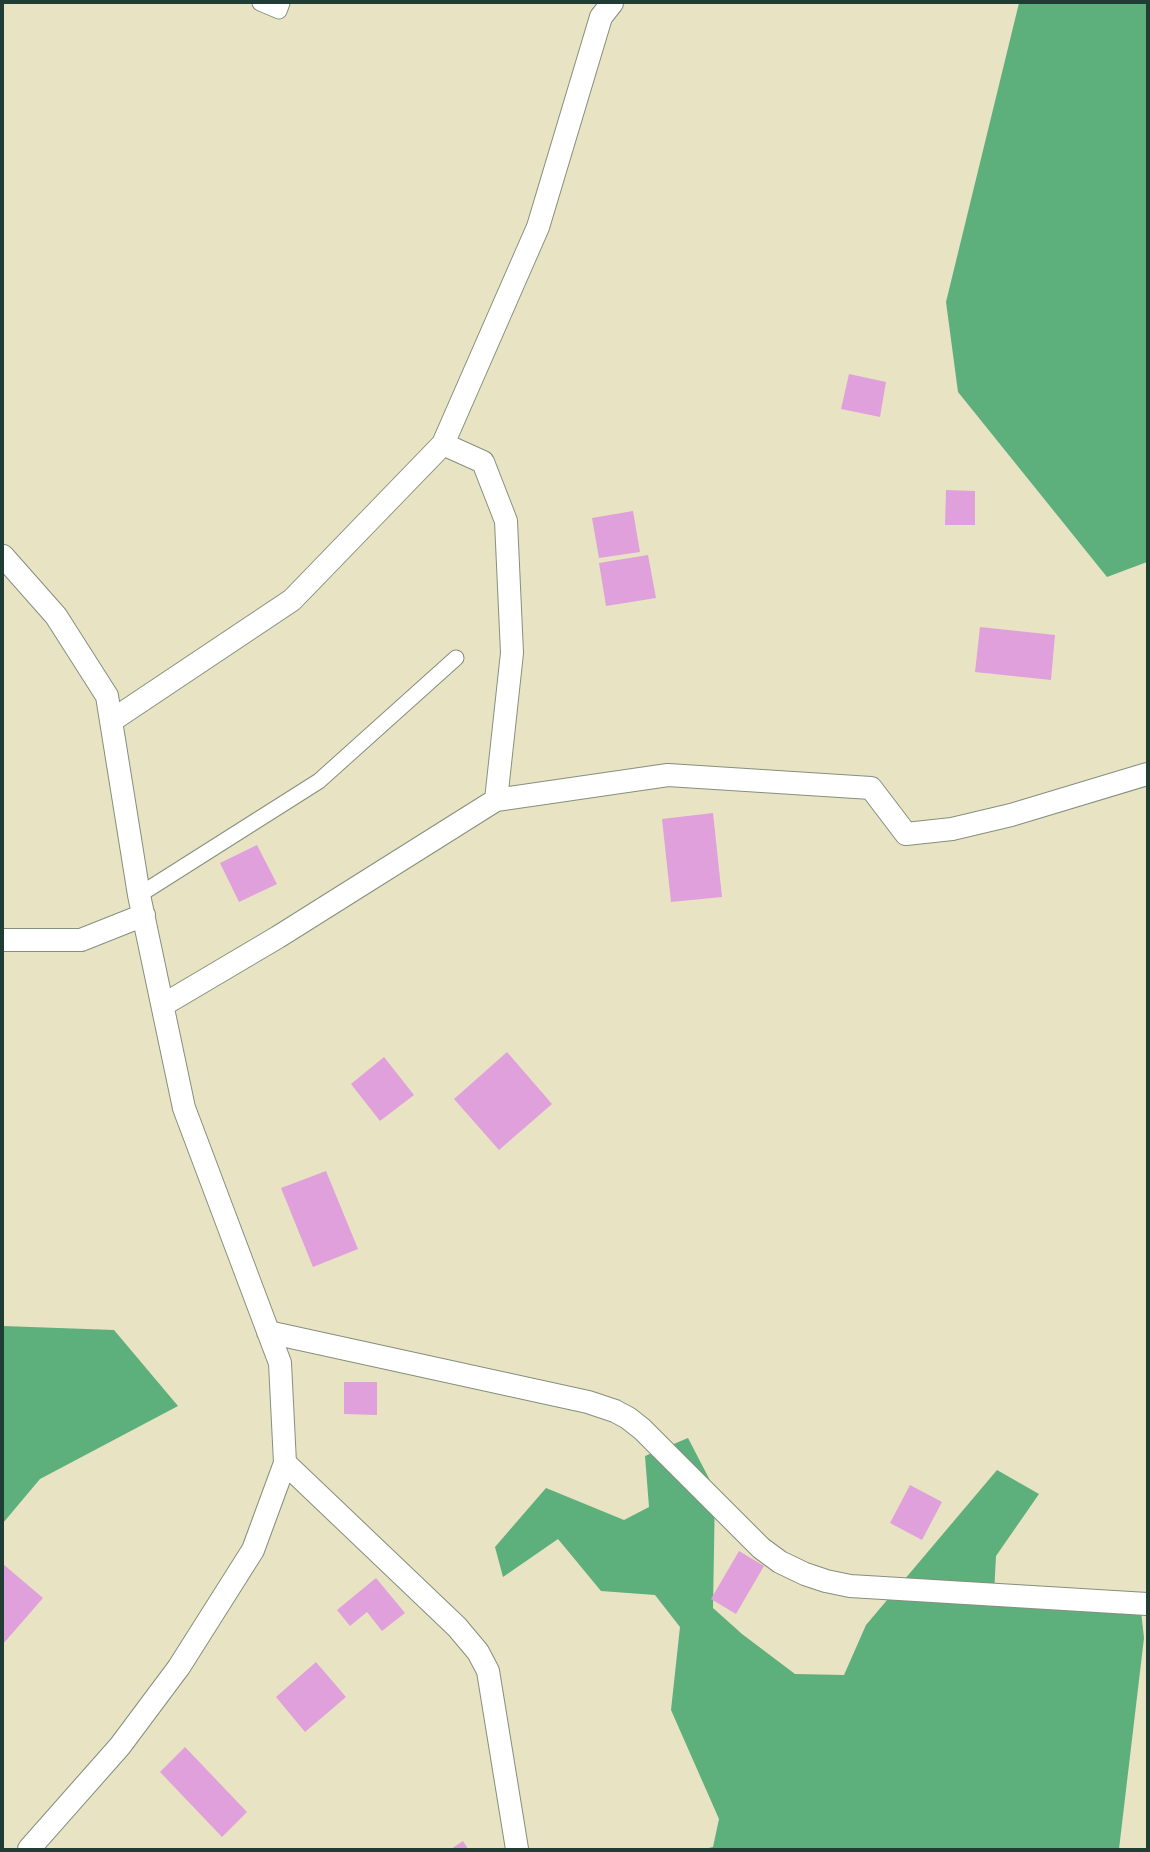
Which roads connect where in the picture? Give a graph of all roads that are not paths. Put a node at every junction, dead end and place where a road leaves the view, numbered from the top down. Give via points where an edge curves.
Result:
1 (260, 3) edge
2 (282, 3) edge
3 (612, 3) edge
4 (443, 444) junction
5 (3, 556) edge
6 (456, 658) dead end
7 (110, 721) junction
8 (1147, 774) edge
9 (496, 800) junction
10 (141, 905) junction
11 (3, 940) edge
12 (163, 1006) junction
13 (268, 1332) junction
14 (285, 1463) junction
15 (1147, 1604) edge
16 (29, 1849) edge
17 (517, 1849) edge

1 - 2 lane via 279,11
3 - 4 street via 601,17 538,227
4 - 7 street via 292,600
4 - 9 street via 483,462 506,521 512,653
5 - 7 street via 56,616 107,696
6 - 10 lane via 319,781
7 - 10 street
8 - 9 street via 1011,816 952,830 906,834 871,788 668,775
9 - 12 street
10 - 11 street via 81,940
10 - 12 street
12 - 13 street via 184,1108
13 - 14 street via 280,1363
13 - 15 street via 588,1402 615,1411 642,1429 761,1548 780,1562 826,1581 850,1586
14 - 16 street via 253,1550 179,1667 120,1746
14 - 17 street via 457,1627 478,1652 488,1671

